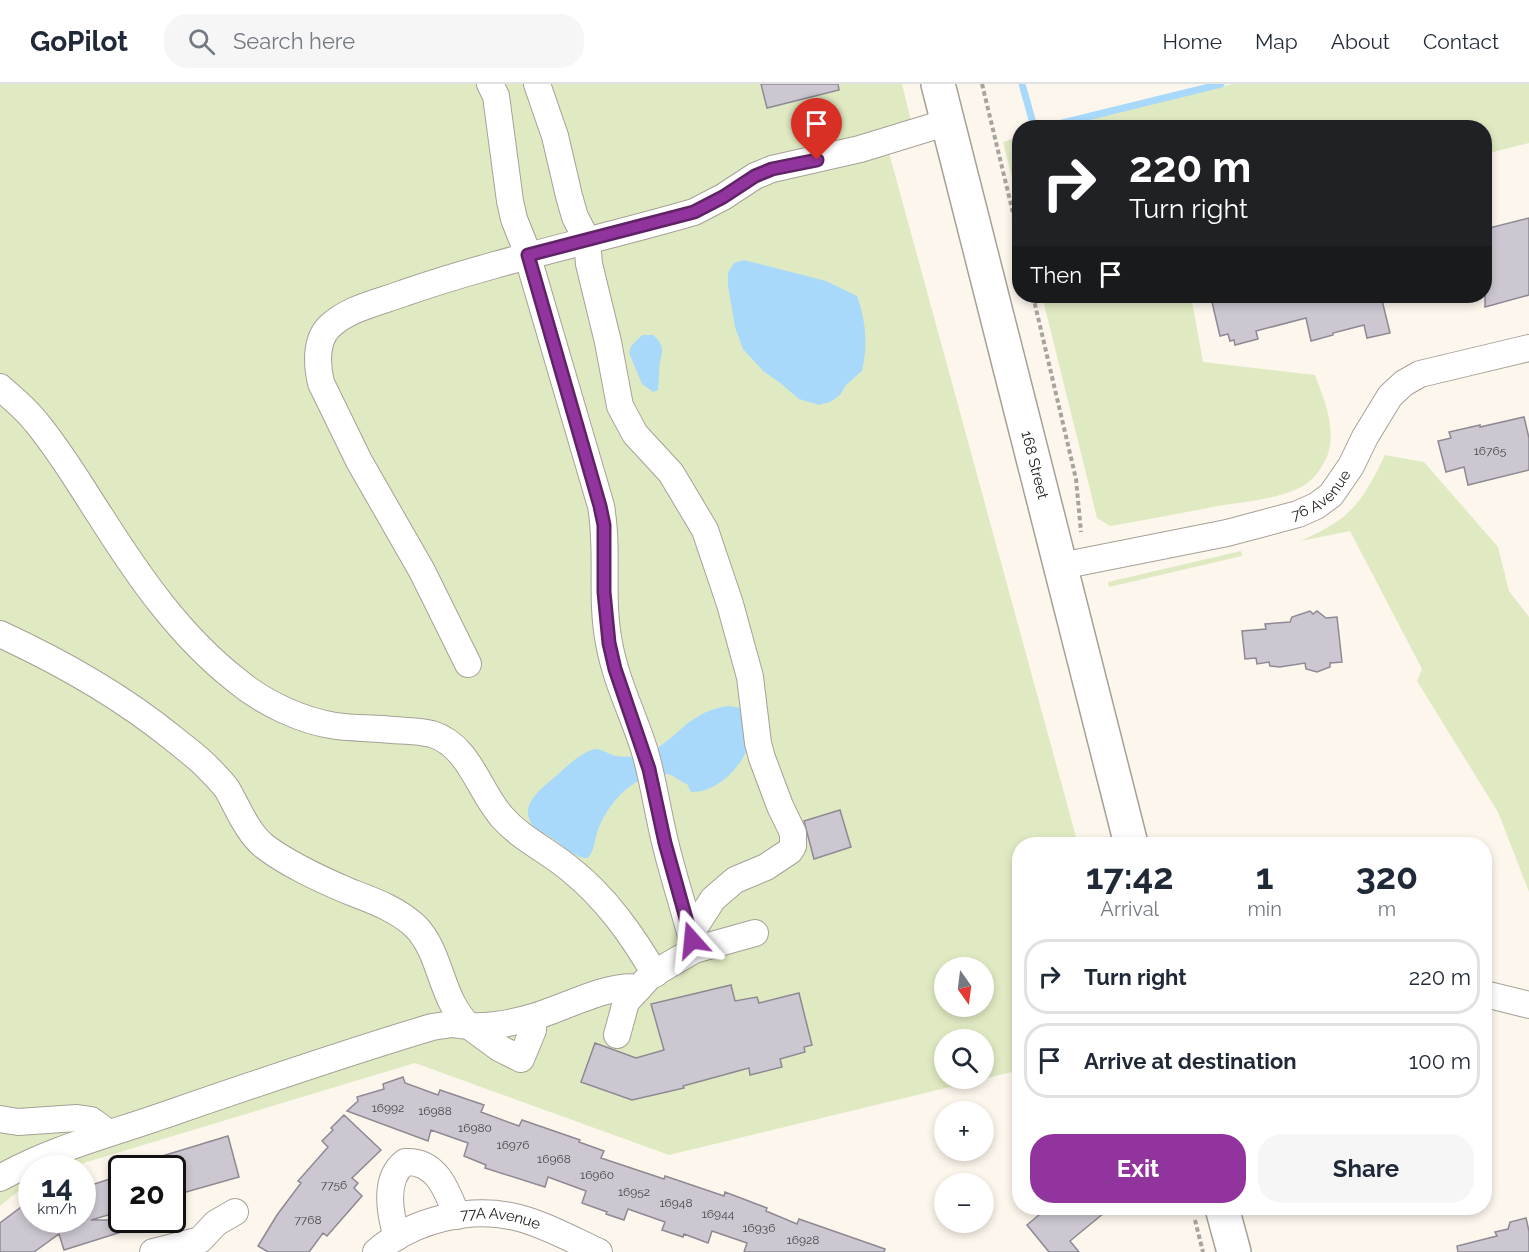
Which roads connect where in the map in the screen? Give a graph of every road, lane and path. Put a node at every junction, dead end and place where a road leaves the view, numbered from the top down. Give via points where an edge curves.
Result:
1 (490, 84) edge
2 (537, 84) edge
3 (938, 84) edge
4 (982, 84) edge
5 (948, 122) junction
6 (1012, 209) edge
7 (587, 240) junction
8 (528, 255) junction
9 (1035, 303) edge
10 (1529, 348) edge
11 (0, 387) edge
12 (1082, 534) dead end
13 (1061, 566) junction
14 (0, 634) edge
15 (468, 664) dead end
16 (1129, 837) edge
17 (755, 933) dead end
18 (693, 945) junction
19 (647, 981) junction
20 (1492, 996) edge
21 (1529, 1005) edge
22 (533, 1018) junction
23 (469, 1026) junction
24 (617, 1035) dead end
25 (0, 1119) edge
26 (109, 1133) junction
27 (0, 1178) edge
28 (235, 1212) dead end
29 (1209, 1215) edge
30 (1210, 1215) edge
31 (458, 1216) junction
32 (397, 1237) junction
33 (203, 1246) edge
34 (153, 1252) edge
35 (376, 1252) edge
36 (599, 1252) edge
37 (1203, 1252) edge
38 (1234, 1252) edge

1 - 8 street via 496,96 510,201
2 - 7 street via 555,136 572,207
3 - 5 main road, 168 Street
4 - 6 path
5 - 7 street via 861,149 772,169 694,212
5 - 13 main road, 168 Street
7 - 8 street
7 - 18 street via 620,406 635,434 671,473 705,530 750,677 762,758 793,833 794,846 790,851 735,880 713,899 693,930
8 - 15 street via 460,274 350,313 327,329 320,344 318,370 331,405
8 - 18 street via 600,506 609,643 644,751
9 - 12 path via 1076,479
10 - 13 street, 76 Avenue via 1420,374 1404,383 1390,396 1331,495 1316,506 1227,533
11 - 19 street via 35,421 67,462 147,584 190,639 212,660 258,695 307,718 334,726 431,734 446,741 469,764 502,818 573,871 601,898 641,949
13 - 16 main road, 168 Street
14 - 23 street via 76,671 144,714 207,766 225,786 253,833 278,855 376,902 416,927 448,997
17 - 18 street
18 - 19 street
19 - 22 street
19 - 24 street via 626,1002
20 - 21 street
22 - 23 street
22 - 23 street via 533,1030 521,1059
23 - 26 street via 452,1024 420,1031
25 - 26 street via 18,1122 77,1118 91,1120
26 - 27 street via 35,1159
28 - 33 street via 225,1216
29 - 37 path
30 - 38 main road
31 - 32 street, 77A Avenue via 421,1225
31 - 32 street via 436,1173 418,1162 405,1162 390,1194
31 - 36 street, 77A Avenue via 494,1214 518,1218
32 - 35 street, 77A Avenue
33 - 34 street

